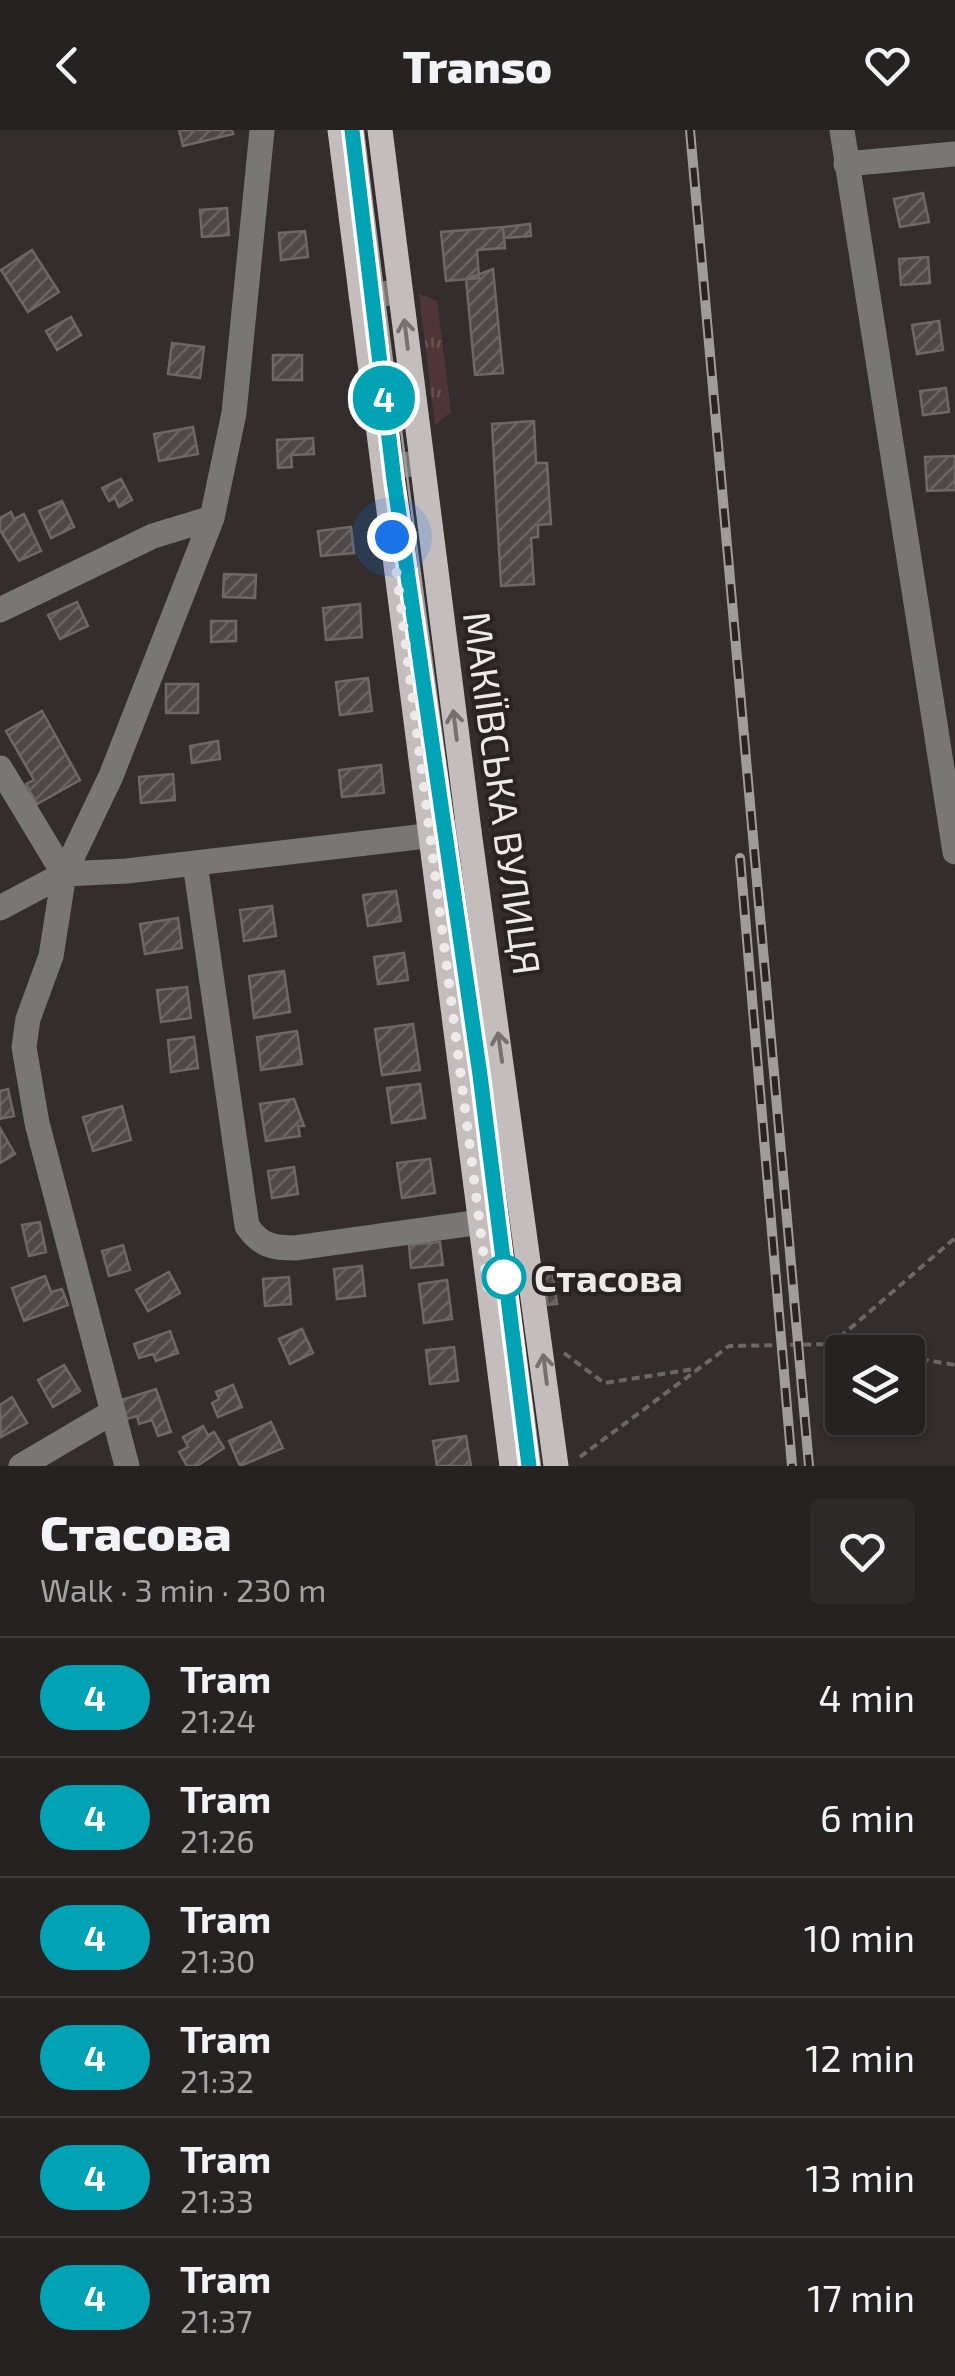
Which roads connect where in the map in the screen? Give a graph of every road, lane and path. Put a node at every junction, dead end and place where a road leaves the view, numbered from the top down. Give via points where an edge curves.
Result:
1 (262, 130) edge
2 (340, 130) edge
3 (380, 130) edge
4 (842, 130) edge
5 (955, 154) edge
6 (846, 164) junction
7 (400, 292) junction
8 (361, 296) junction
9 (422, 463) junction
10 (384, 468) junction
11 (212, 518) junction
12 (0, 610) edge
13 (0, 768) edge
14 (468, 831) junction
15 (430, 835) junction
16 (955, 852) edge
17 (195, 863) junction
18 (64, 874) junction
19 (0, 908) edge
20 (481, 1222) junction
21 (955, 1238) edge
22 (842, 1335) edge
23 (541, 1337) junction
24 (825, 1344) edge
25 (925, 1360) edge
26 (955, 1366) edge
27 (699, 1368) junction
28 (111, 1412) junction
29 (20, 1466) edge
30 (127, 1466) edge
31 (512, 1466) edge
32 (556, 1466) edge
33 (568, 1466) edge

1 - 11 street via 234,413
2 - 8 main road, МАКІЇВСЬКА ВУЛИЦЯ
3 - 7 main road, МАКІЇВСЬКА ВУЛИЦЯ
4 - 6 street
5 - 6 street
6 - 16 street
7 - 8 street
9 -> 7 main road, МАКІЇВСЬКА ВУЛИЦЯ
8 - 10 main road, МАКІЇВСЬКА ВУЛИЦЯ
9 - 10 street
14 -> 9 main road, МАКІЇВСЬКА ВУЛИЦЯ
10 - 15 main road, МАКІЇВСЬКА ВУЛИЦЯ
11 - 12 street via 154,536
11 - 18 street via 111,776
13 - 18 street
14 - 15 street
23 -> 14 main road, МАКІЇВСЬКА ВУЛИЦЯ
15 - 17 street
15 - 20 main road, МАКІЇВСЬКА ВУЛИЦЯ
17 - 18 street
17 - 20 street via 246,1226 256,1240 296,1248
18 - 19 street
18 - 28 street via 51,956 28,1018 26,1073
20 - 31 main road, МАКІЇВСЬКА ВУЛИЦЯ
21 - 22 path
23 - 27 path via 604,1383
32 -> 23 main road, МАКІЇВСЬКА ВУЛИЦЯ
24 - 27 path via 729,1346
25 - 26 path
27 - 33 path
28 - 29 street
28 - 30 street

